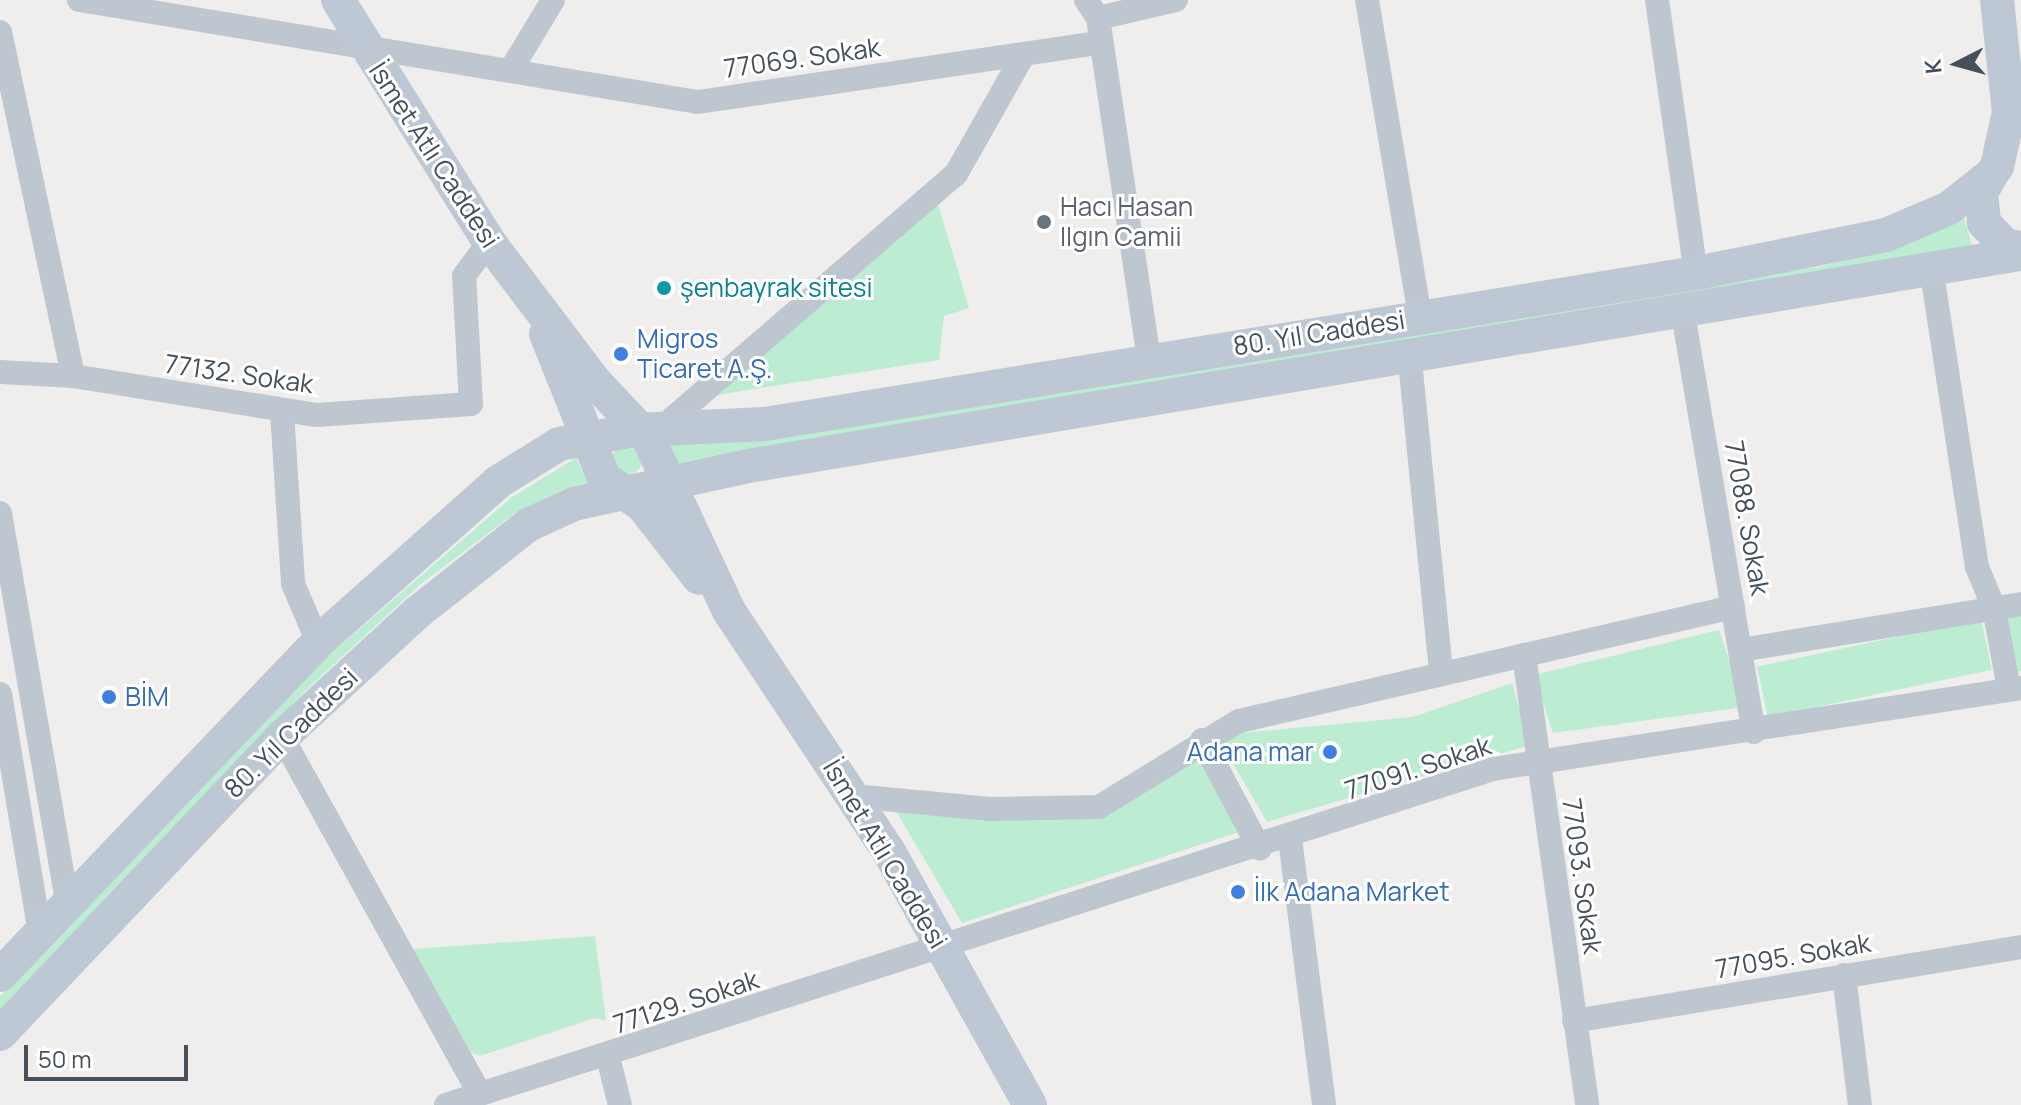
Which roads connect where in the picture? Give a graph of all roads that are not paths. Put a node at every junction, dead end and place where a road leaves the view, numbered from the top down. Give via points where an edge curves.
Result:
1 (79, 0) edge
2 (338, 0) edge
3 (553, 0) edge
4 (1176, 0) edge
5 (1367, 0) edge
6 (1657, 0) edge
7 (1997, 0) edge
8 (1095, 20) edge
9 (0, 32) edge
10 (363, 45) junction
11 (1024, 54) junction
12 (512, 68) junction
13 (2002, 167) edge
14 (489, 242) junction
15 (2021, 251) edge
16 (1696, 273) junction
17 (1932, 273) junction
18 (535, 306) junction
19 (1683, 314) junction
20 (1420, 316) junction
21 (1149, 361) junction
22 (1410, 361) junction
23 (0, 372) edge
24 (73, 376) junction
25 (282, 412) junction
26 (635, 430) junction
27 (673, 432) junction
28 (583, 441) junction
29 (669, 486) junction
30 (626, 493) junction
31 (0, 513) edge
32 (2021, 604) edge
33 (1733, 607) junction
34 (1994, 608) junction
35 (729, 611) junction
36 (318, 642) junction
37 (1741, 650) junction
38 (1524, 655) junction
39 (1441, 673) junction
40 (2015, 688) edge
41 (0, 694) edge
42 (1754, 732) junction
43 (282, 737) junction
44 (1202, 740) junction
45 (1538, 764) junction
46 (853, 796) junction
47 (1290, 839) junction
48 (1260, 849) junction
49 (68, 905) junction
50 (40, 932) junction
51 (942, 947) junction
52 (2021, 947) edge
53 (0, 975) edge
54 (1844, 975) junction
55 (1574, 1021) junction
56 (0, 1034) edge
57 (608, 1057) junction
58 (480, 1094) junction
59 (446, 1105) edge
60 (620, 1105) edge
61 (1030, 1105) edge
62 (1324, 1105) edge
63 (1587, 1105) edge
64 (1860, 1105) edge

1 - 10 street, 77069. Sokak
2 - 10 main road, İsmet Atlı Caddesi
3 - 12 street
4 - 8 street, 77069. Sokak
5 - 20 street
6 - 16 street
7 - 13 main road via 2009,112
8 - 11 street, 77069. Sokak
8 - 21 street
9 - 24 street
10 - 12 street, 77069. Sokak
10 - 14 main road, İsmet Atlı Caddesi
11 - 12 street, 77069. Sokak via 698,102
11 - 27 street via 956,174 673,418
13 - 15 main road via 1984,223 2005,245
13 - 16 main road, 80. Yıl Caddesi via 1949,208 1886,235
14 - 18 main road, İsmet Atlı Caddesi
14 - 25 street, 77132. Sokak via 464,276 471,404
15 - 17 main road, 80. Yıl Caddesi
16 - 20 main road, 80. Yıl Caddesi
17 - 19 main road, 80. Yıl Caddesi
17 - 34 street via 1977,567
18 - 26 main road, İsmet Atlı Caddesi
18 - 28 main road, İsmet Atlı Caddesi
19 - 22 main road, 80. Yıl Caddesi
19 - 33 street, 77088. Sokak
20 - 21 main road, 80. Yıl Caddesi
21 - 27 main road, 80. Yıl Caddesi via 765,424
22 - 29 main road, 80. Yıl Caddesi via 778,461
22 - 39 street
23 - 24 street, 77132. Sokak
24 - 25 street, 77132. Sokak
25 - 36 street via 293,584
26 - 27 main road, 80. Yıl Caddesi
26 - 28 main road, 80. Yıl Caddesi
26 - 29 main road, İsmet Atlı Caddesi via 648,438
28 - 30 main road, İsmet Atlı Caddesi via 604,478
28 - 36 main road, 80. Yıl Caddesi via 559,444 498,482
29 - 30 main road, 80. Yıl Caddesi
29 - 35 main road, İsmet Atlı Caddesi
30 - 35 main road, İsmet Atlı Caddesi
30 - 43 main road, 80. Yıl Caddesi via 574,504 528,525 418,612
31 - 49 street via 46,812
32 - 34 street
33 - 37 street, 77088. Sokak
33 - 38 street
34 - 37 street
34 - 40 street
35 - 46 main road, İsmet Atlı Caddesi
36 - 49 main road, 80. Yıl Caddesi
37 - 42 street, 77088. Sokak
38 - 39 street
38 - 45 street, 77093. Sokak
39 - 44 street via 1239,721
40 - 42 street, 77091. Sokak
41 - 50 street
42 - 45 street, 77091. Sokak
43 - 56 main road, 80. Yıl Caddesi
43 - 58 street
44 - 46 street via 1099,807 990,809
44 - 48 street
45 - 47 street, 77091. Sokak via 1493,769
45 - 55 street, 77093. Sokak
46 - 51 main road, İsmet Atlı Caddesi
47 - 48 street, 77091. Sokak
47 - 62 street
48 - 51 street, 77091. Sokak via 960,935
49 - 50 main road, 80. Yıl Caddesi
50 - 53 main road, 80. Yıl Caddesi
51 - 57 street, 77129. Sokak
51 - 61 main road, İsmet Atlı Caddesi
52 - 54 street, 77095. Sokak
54 - 55 street, 77095. Sokak
54 - 64 street
55 - 63 street, 77093. Sokak
57 - 58 street, 77129. Sokak
57 - 60 street
58 - 59 street, 77129. Sokak

